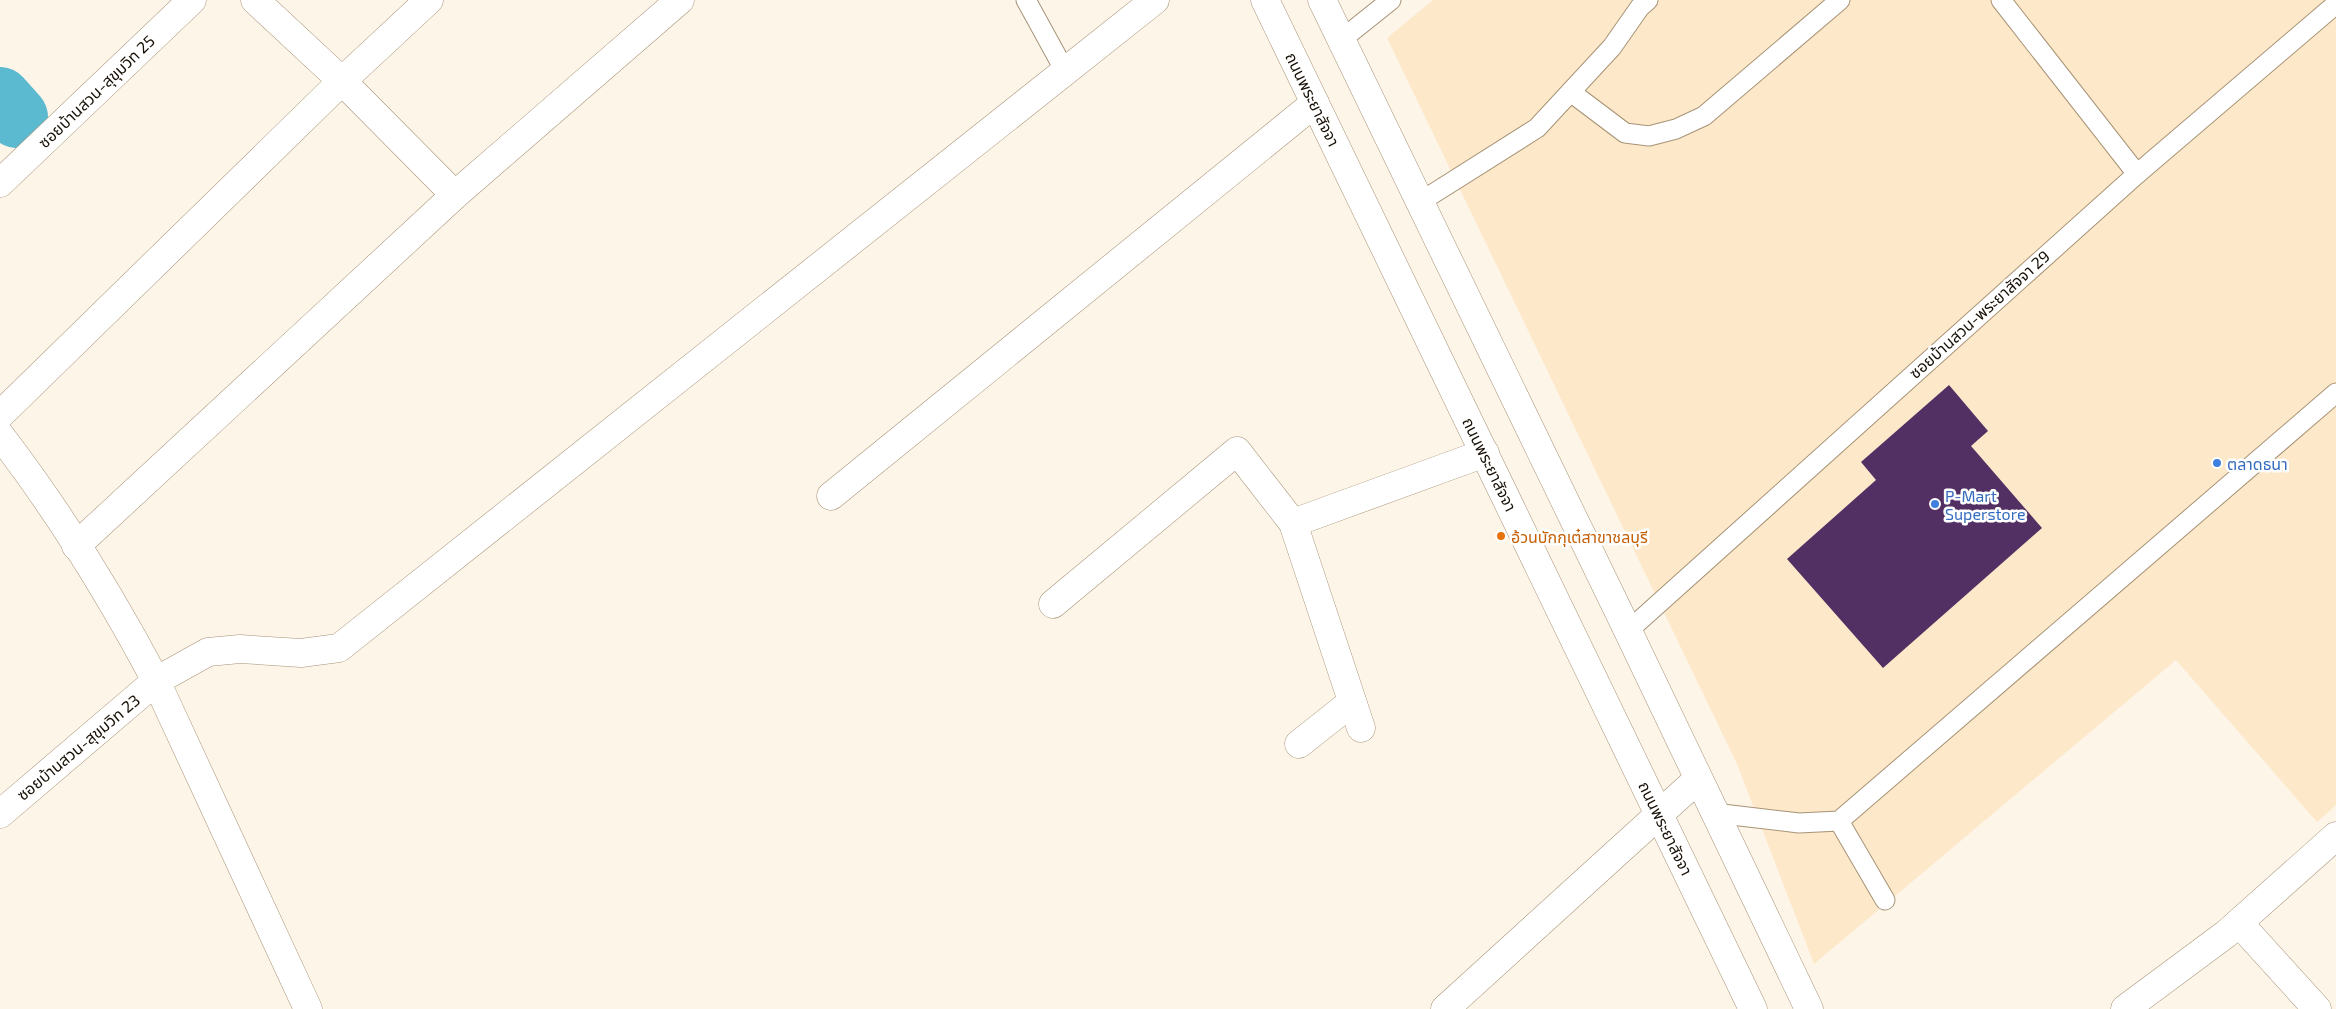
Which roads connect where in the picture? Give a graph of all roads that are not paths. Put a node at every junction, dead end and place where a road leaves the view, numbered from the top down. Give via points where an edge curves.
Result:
1 (192, 0) edge
2 (255, 0) edge
3 (429, 0) edge
4 (680, 0) edge
5 (1026, 0) edge
6 (1155, 0) edge
7 (1265, 0) edge
8 (1322, 0) edge
9 (1391, 0) edge
10 (1648, 0) edge
11 (1840, 0) edge
12 (2001, 0) edge
13 (2336, 4) edge
14 (1341, 40) junction
15 (1065, 71) junction
16 (342, 81) junction
17 (1572, 93) junction
18 (1315, 103) junction
19 (2137, 174) junction
20 (0, 183) edge
21 (455, 195) junction
22 (1420, 202) junction
23 (2336, 393) edge
24 (0, 415) edge
25 (0, 435) edge
26 (1485, 453) junction
27 (831, 496) dead end
28 (1293, 523) junction
29 (76, 546) junction
30 (1053, 604) dead end
31 (1628, 631) junction
32 (156, 681) junction
33 (1352, 702) junction
34 (1361, 728) dead end
35 (1299, 744) dead end
36 (1698, 779) junction
37 (1714, 813) junction
38 (0, 814) edge
39 (1659, 815) junction
40 (1839, 821) junction
41 (2336, 836) edge
42 (1885, 900) dead end
43 (2239, 923) junction
44 (308, 1009) edge
45 (1445, 1009) edge
46 (1753, 1009) edge
47 (1809, 1009) edge
48 (2125, 1009) edge
49 (2317, 1009) edge

1 - 20 street, ซอยบ้านสวน-สุขุมวิท 25
2 - 16 street
3 - 16 street
4 - 21 street
5 - 15 lane
6 - 15 street, ซอยบ้านสวน-สุขุมวิท 23
7 - 18 street, ถนนพระยาสัจจา
8 - 14 street
9 - 14 lane
10 - 17 lane
11 - 17 lane via 1704,116 1676,129 1649,136 1625,133
12 - 19 lane
13 - 19 lane, ซอยบ้านสวน-พระยาสัจจา 29
14 - 22 street
15 - 32 street, ซอยบ้านสวน-สุขุมวิท 23 via 339,648 301,653 240,649 208,652
16 - 21 street
16 - 24 street
17 - 22 lane via 1537,128
18 - 26 street, ถนนพระยาสัจจา
18 - 27 street
19 - 31 lane, ซอยบ้านสวน-พระยาสัจจา 29
21 - 29 street
22 - 31 street
23 - 40 lane
25 - 29 street via 37,483
26 - 28 street
26 - 39 street, ถนนพระยาสัจจา
28 - 30 street via 1237,451
28 - 33 street
29 - 32 street
31 - 36 street
32 - 38 street, ซอยบ้านสวน-สุขุมวิท 23
32 - 44 street
33 - 34 street
33 - 35 street
36 - 37 street
36 - 39 street
37 - 40 lane via 1799,823
37 - 47 street
39 - 45 street
39 - 46 street, ถนนพระยาสัจจา
40 - 42 lane
41 - 43 street
43 - 48 street
43 - 49 street

